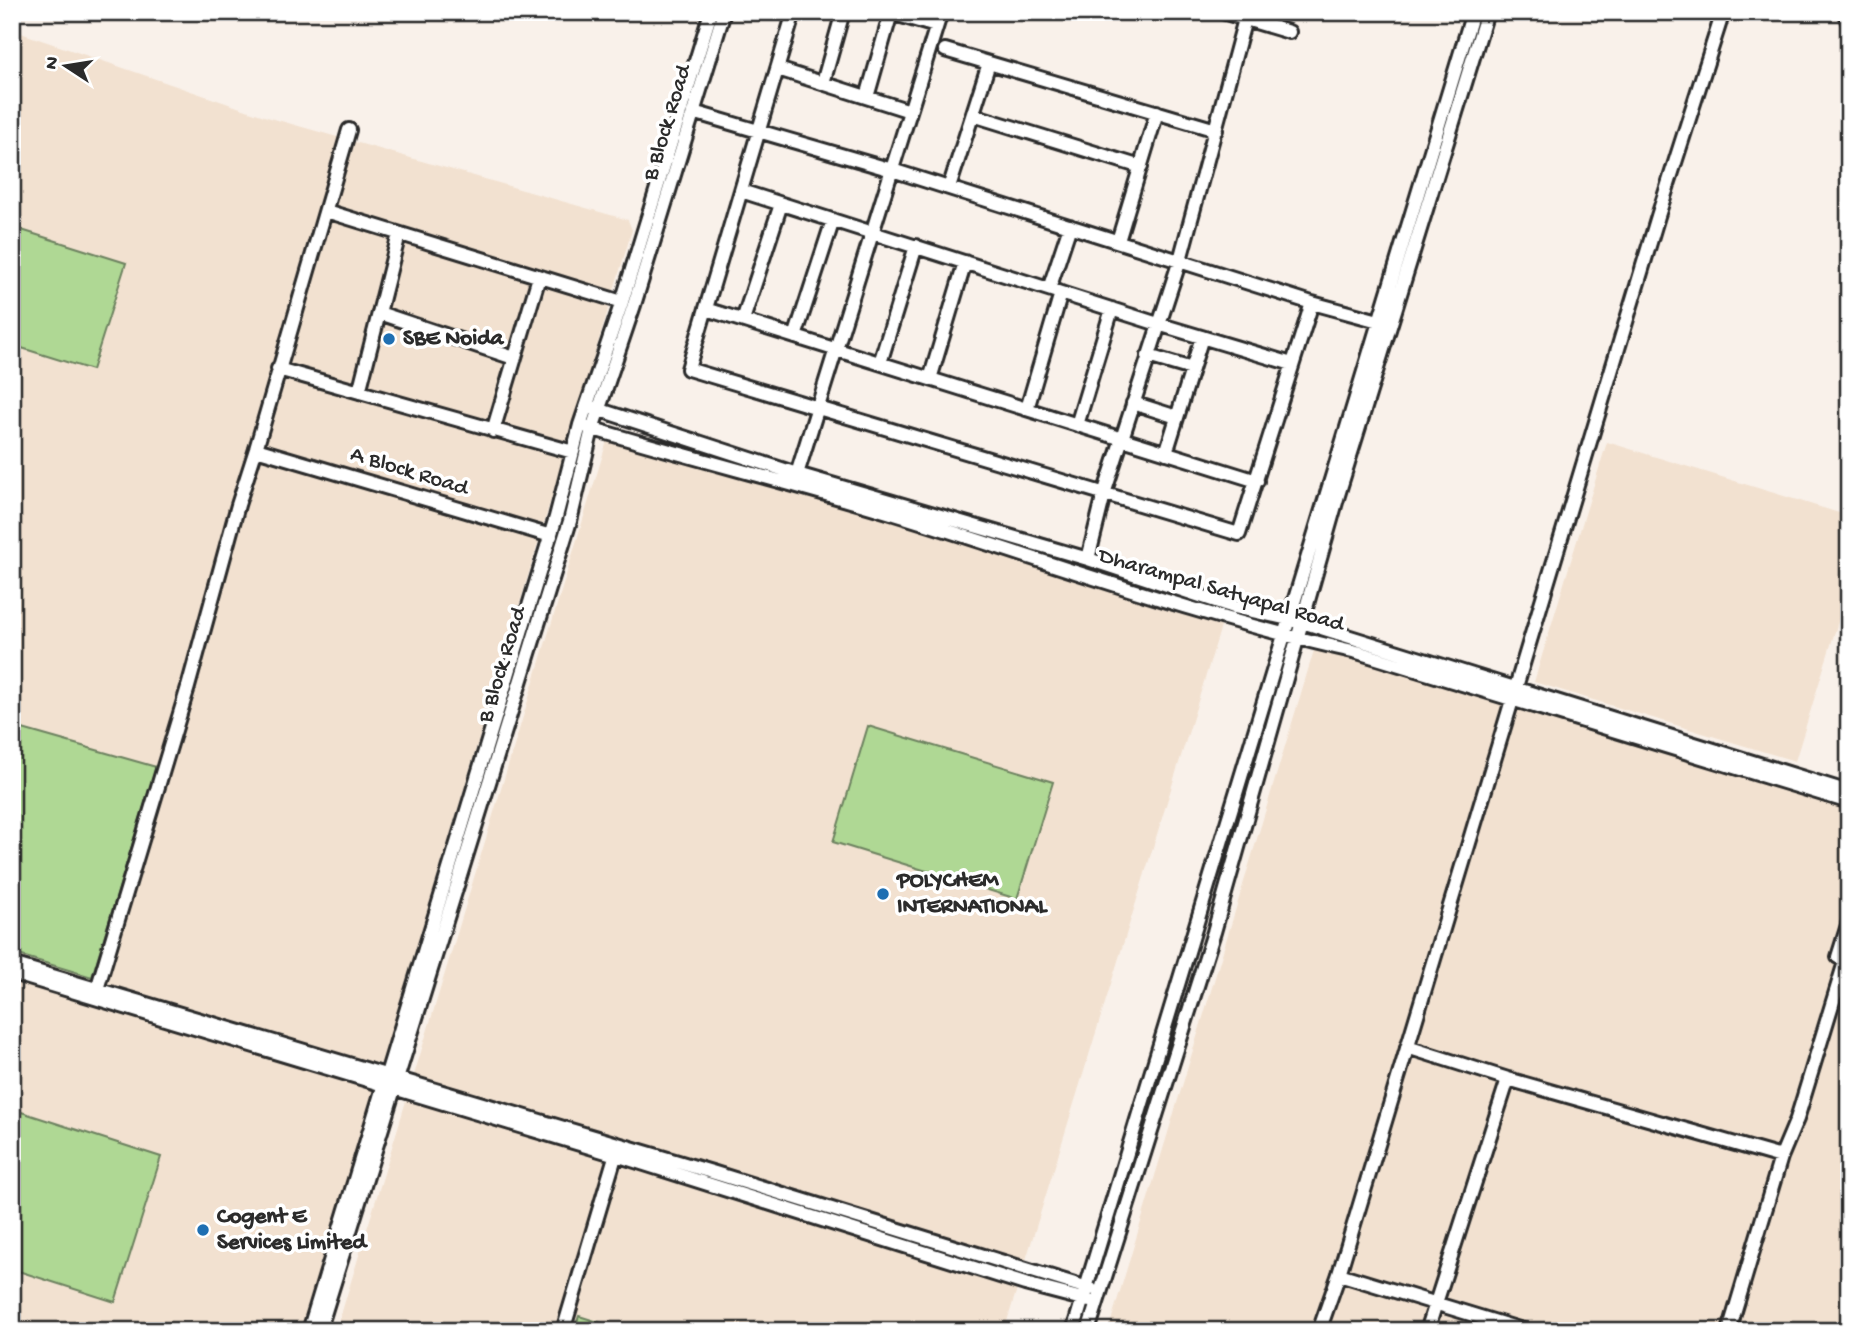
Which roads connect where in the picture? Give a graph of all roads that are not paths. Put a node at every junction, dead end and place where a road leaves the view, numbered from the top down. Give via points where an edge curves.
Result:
1 (711, 12) edge
2 (724, 12) edge
3 (794, 12) edge
4 (843, 12) edge
5 (941, 12) edge
6 (1222, 12) edge
7 (1473, 12) edge
8 (1487, 12) edge
9 (1723, 12) edge
10 (1844, 12) edge
11 (889, 13) edge
12 (1245, 19) junction
13 (1849, 23) edge
14 (936, 26) junction
15 (1289, 32) dead end
16 (946, 50) dead end
17 (989, 63) junction
18 (778, 69) junction
19 (823, 83) junction
20 (867, 97) junction
21 (910, 111) junction
22 (693, 112) junction
23 (1157, 112) junction
24 (973, 115) junction
25 (349, 130) dead end
26 (1216, 130) junction
27 (759, 132) junction
28 (1142, 167) junction
29 (891, 170) junction
30 (949, 188) junction
31 (741, 191) junction
32 (781, 204) junction
33 (326, 211) junction
34 (833, 220) junction
35 (1070, 226) junction
36 (873, 233) junction
37 (399, 234) junction
38 (1118, 241) junction
39 (916, 246) junction
40 (1180, 260) junction
41 (965, 262) junction
42 (539, 277) junction
43 (1055, 291) junction
44 (622, 302) junction
45 (1312, 303) junction
46 (706, 309) junction
47 (1112, 309) junction
48 (379, 313) junction
49 (743, 320) junction
50 (1385, 323) junction
51 (1157, 324) junction
52 (795, 337) junction
53 (1202, 337) junction
54 (837, 350) junction
55 (1148, 356) junction
56 (514, 358) junction
57 (880, 363) junction
58 (1292, 364) junction
59 (278, 369) junction
60 (1192, 369) junction
61 (930, 379) junction
62 (359, 392) junction
63 (1133, 403) junction
64 (593, 408) junction
65 (819, 408) junction
66 (1027, 409) junction
67 (1177, 417) junction
68 (1077, 425) junction
69 (586, 427) junction
70 (493, 431) junction
71 (1122, 439) junction
72 (256, 449) junction
73 (573, 452) junction
74 (1166, 453) junction
75 (797, 474) junction
76 (1257, 481) junction
77 (1104, 494) junction
78 (551, 536) junction
79 (1088, 559) junction
80 (1289, 620) junction
81 (1302, 622) junction
82 (1291, 637) junction
83 (1513, 694) junction
84 (1849, 792) edge
85 (1849, 802) edge
86 (1849, 922) edge
87 (1849, 949) edge
88 (12, 964) edge
89 (12, 973) edge
90 (96, 994) junction
91 (1407, 1046) junction
92 (1508, 1079) junction
93 (390, 1082) junction
94 (1787, 1139) junction
95 (617, 1150) junction
96 (1781, 1157) junction
97 (1339, 1273) junction
98 (1091, 1295) junction
99 (1435, 1303) junction
100 (309, 1331) edge
101 (319, 1331) edge
102 (563, 1331) edge
103 (1073, 1331) edge
104 (1087, 1331) edge
105 (1320, 1331) edge
106 (1427, 1331) edge
107 (1526, 1331) edge
108 (1729, 1331) edge

1 - 44 street, B Block Road
2 - 22 street, B Block Road
3 - 18 street
4 - 19 street
5 - 14 street
6 - 12 street
7 - 50 street
8 - 50 street
9 - 83 street
10 - 13 street
11 - 14 street
11 - 20 street
12 - 15 street
12 - 26 street
14 - 21 street
16 - 17 street
17 - 23 street
17 - 24 street
18 - 19 street
18 - 27 street
19 - 20 street
20 - 21 street
21 - 29 street
22 - 27 street
22 - 64 street, B Block Road via 634,306
23 - 26 street
23 - 28 street
24 - 28 street
24 - 30 street
25 - 33 street
26 - 40 street
27 - 29 street
27 - 31 street
28 - 38 street
29 - 30 street
29 - 36 street
30 - 35 street
31 - 32 street
31 - 46 street
32 - 34 street
32 - 49 street
33 - 37 street
33 - 59 street
34 - 36 street
34 - 52 street
35 - 38 street
35 - 43 street
36 - 39 street
36 - 54 street
37 - 42 street
37 - 48 street
38 - 40 street
39 - 41 street
39 - 57 street
40 - 45 street
40 - 51 street
41 - 43 street
41 - 61 street
42 - 44 street
42 - 56 street
43 - 47 street
43 - 66 street
44 - 64 street, B Block Road
45 - 50 street
45 - 58 street
46 - 49 street
46 - 65 street via 688,369
47 - 51 street
47 - 68 street
48 - 56 street
48 - 62 street
49 - 52 street
50 - 80 street
50 - 81 street
51 - 53 street
51 - 55 street
52 - 54 street
53 - 58 street
53 - 60 street
54 - 57 street
54 - 65 street
55 - 60 street
55 - 63 street
56 - 70 street
57 - 61 street
58 - 76 street
59 - 62 street
59 - 72 street
60 - 67 street
61 - 66 street
62 - 70 street
63 - 67 street
63 - 71 street
64 - 69 street, B Block Road
64 - 75 street, Dharampal Satyapal Road
65 - 75 street
65 - 77 street
66 - 68 street
67 - 74 street
68 - 71 street
69 - 73 street, B Block Road
69 - 82 street, Dharampal Satyapal Road via 910,518
69 - 93 street, B Block Road via 570,521
70 - 73 street
71 - 74 street
71 - 77 street
72 - 78 street, A Block Road
72 - 90 street
73 - 78 street, B Block Road
74 - 76 street
75 - 79 street, Dharampal Satyapal Road
76 - 77 street via 1239,534
77 - 79 street
78 - 93 street, B Block Road
79 - 80 street, Dharampal Satyapal Road via 1234,607
80 - 81 street, Dharampal Satyapal Road
80 - 82 street
81 - 82 street
81 - 83 street, Dharampal Satyapal Road
82 - 83 street, Dharampal Satyapal Road
82 - 98 street
82 - 98 street via 1213,932
83 - 84 street, Dharampal Satyapal Road
83 - 85 street, Dharampal Satyapal Road
83 - 91 street
86 - 94 street
87 - 94 street
88 - 90 street
89 - 90 street
90 - 93 street
91 - 92 street
91 - 97 street
92 - 96 street
92 - 99 street
93 - 95 street
93 - 100 street, B Block Road
93 - 101 street, B Block Road
94 - 96 street
95 - 98 street via 1039,1289
95 - 102 street
96 - 108 street
97 - 99 street
97 - 105 street
98 - 103 street
98 - 104 street
99 - 106 street
99 - 107 street

